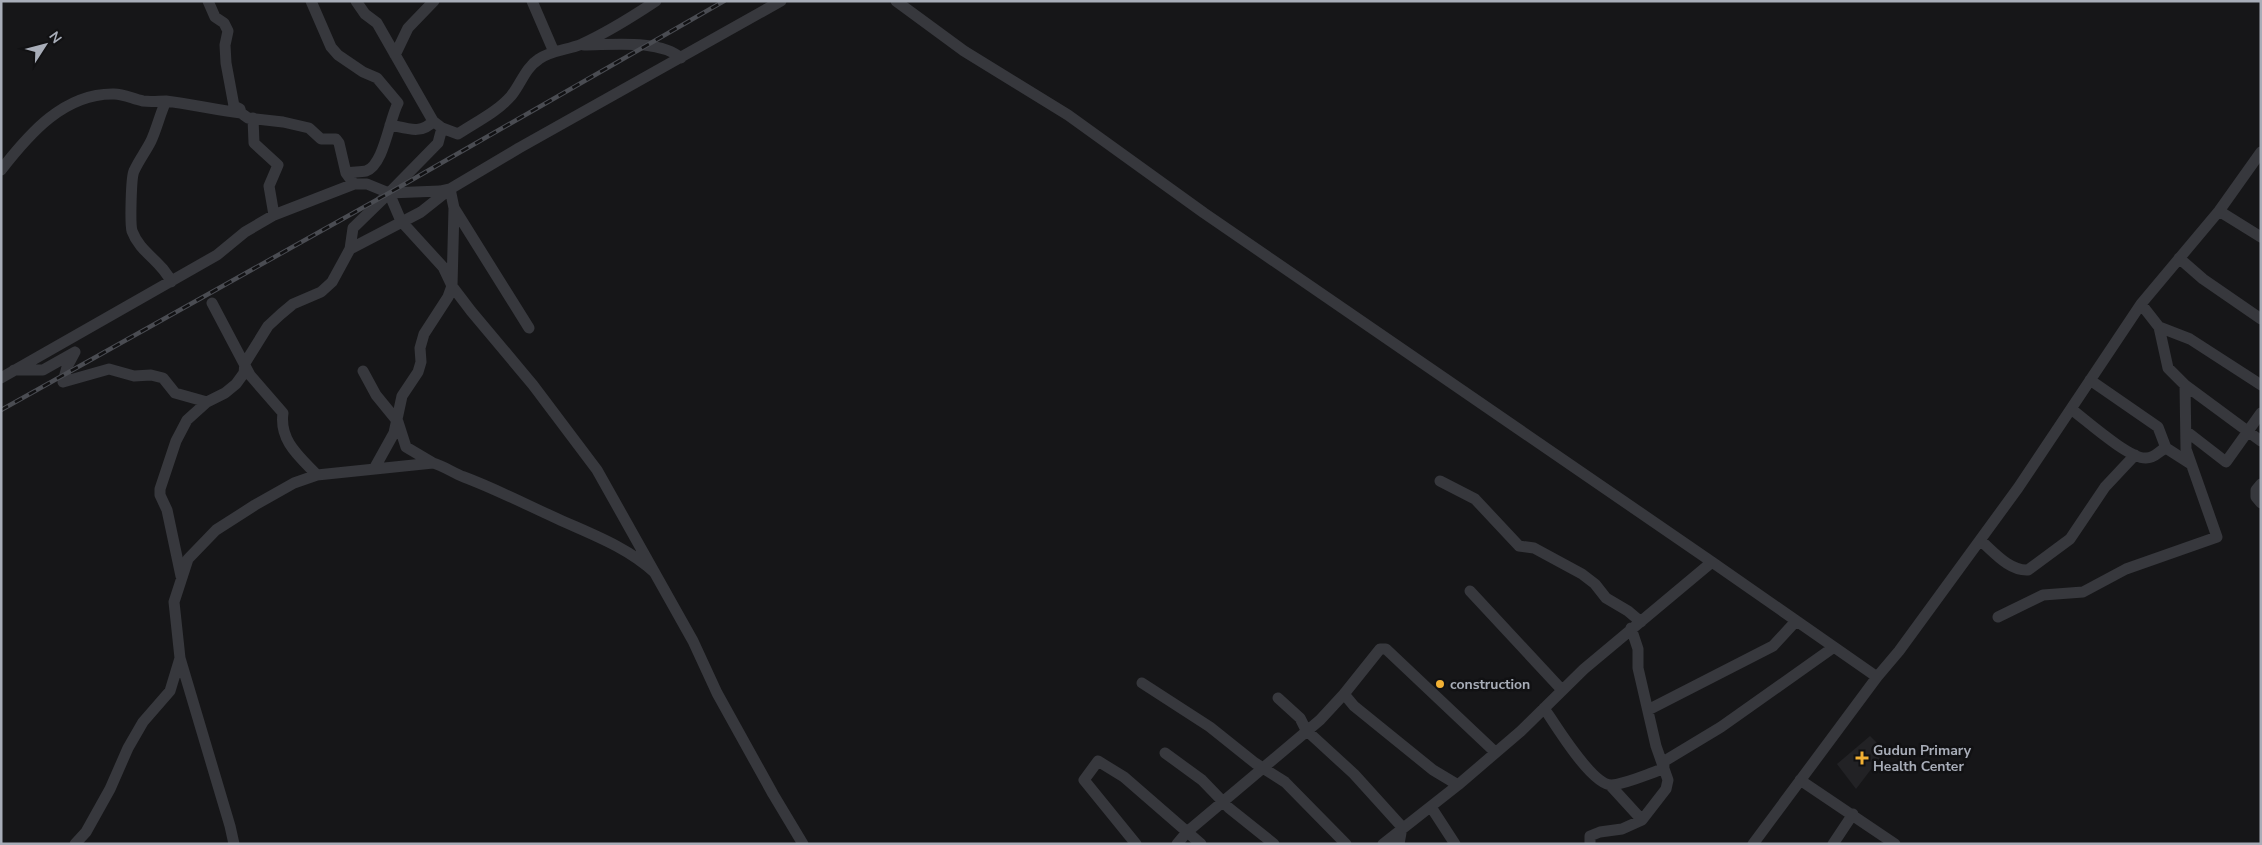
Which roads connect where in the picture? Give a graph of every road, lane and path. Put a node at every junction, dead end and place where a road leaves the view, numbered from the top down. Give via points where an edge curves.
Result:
1 (208, 1) edge
2 (311, 1) edge
3 (356, 1) edge
4 (434, 1) edge
5 (532, 1) edge
6 (656, 1) edge
7 (781, 1) edge
8 (896, 1) edge
9 (580, 45) junction
10 (554, 52) junction
11 (395, 55) junction
12 (681, 58) junction
13 (166, 101) junction
14 (242, 113) junction
15 (253, 118) junction
16 (438, 124) junction
17 (390, 125) junction
18 (2261, 152) edge
19 (1, 170) edge
20 (346, 173) junction
21 (354, 184) junction
22 (450, 189) junction
23 (389, 193) junction
24 (454, 208) junction
25 (2219, 211) junction
26 (274, 215) junction
27 (401, 221) junction
28 (2261, 237) edge
29 (350, 249) junction
30 (2179, 258) junction
31 (171, 282) junction
32 (452, 286) junction
33 (212, 303) dead end
34 (2141, 304) junction
35 (2261, 319) edge
36 (2159, 327) junction
37 (529, 328) dead end
38 (48, 350) junction
39 (75, 352) junction
40 (245, 363) junction
41 (14, 370) junction
42 (363, 371) dead end
43 (1, 378) edge
44 (2090, 380) junction
45 (2185, 384) junction
46 (2261, 386) edge
47 (207, 402) junction
48 (2071, 409) junction
49 (2261, 412) edge
50 (398, 422) junction
51 (2186, 430) junction
52 (2249, 431) junction
53 (2261, 441) edge
54 (2166, 448) junction
55 (2135, 455) junction
56 (433, 463) junction
57 (2191, 464) junction
58 (374, 469) junction
59 (317, 475) junction
60 (1440, 481) dead end
61 (2261, 484) edge
62 (2261, 503) edge
63 (1980, 540) junction
64 (1712, 562) junction
65 (654, 572) junction
66 (181, 576) junction
67 (1470, 591) dead end
68 (1998, 617) dead end
69 (1796, 621) junction
70 (1636, 625) junction
71 (1834, 647) junction
72 (180, 658) junction
73 (1876, 678) junction
74 (1142, 683) dead end
75 (1562, 690) junction
76 (1344, 694) junction
77 (1278, 698) dead end
78 (1544, 708) junction
79 (1648, 710) junction
80 (1306, 730) junction
81 (1496, 752) junction
82 (1165, 753) dead end
83 (1663, 764) junction
84 (1262, 767) junction
85 (1800, 780) junction
86 (1458, 785) junction
87 (1610, 785) junction
88 (1222, 801) junction
89 (1431, 807) junction
90 (1853, 814) junction
91 (1642, 820) junction
92 (1402, 827) junction
93 (1187, 832) junction
94 (75, 844) edge
95 (234, 844) edge
96 (803, 844) edge
97 (1136, 844) edge
98 (1177, 844) edge
99 (1201, 844) edge
100 (1274, 844) edge
101 (1346, 844) edge
102 (1383, 844) edge
103 (1400, 844) edge
104 (1455, 844) edge
105 (1590, 844) edge
106 (1753, 844) edge
107 (1832, 844) edge
108 (1895, 844) edge

1 - 14 street via 215,17 228,30 226,62 234,106
2 - 17 street via 338,55 377,78 398,103
3 - 11 street via 377,23
4 - 11 street via 408,28
5 - 10 street
6 - 9 street via 630,19
7 - 12 street
8 - 64 street via 964,51 1068,115
9 - 10 street
9 - 12 street via 640,45 673,52
10 - 16 street via 530,66 513,94 502,105 458,134
11 - 16 street
12 - 22 street
13 - 14 street
13 - 19 street via 144,101 114,94 74,102 44,123
13 - 31 street via 152,139 133,172 130,214 132,231 140,245 168,274
14 - 15 street
15 - 20 street via 309,128 321,139 336,139
15 - 26 street via 254,142 278,165 269,186
16 - 17 street via 422,130
16 - 23 street via 438,143
17 - 20 street via 381,156 372,167
18 - 25 street
20 - 21 street
21 - 23 street via 366,184
21 - 26 street
22 - 23 street
22 - 24 street
22 - 27 street via 421,212
23 - 27 street
23 - 29 street via 352,228
24 - 32 street
24 - 37 street
25 - 28 street
25 - 30 street
26 - 31 street via 245,232 217,256
27 - 29 street
27 - 32 street via 443,267
29 - 40 street via 332,282 321,292 293,304 268,326
30 - 34 street
30 - 35 street via 2203,279
31 - 38 street
32 - 50 street via 424,334 421,362 402,396
32 - 65 street via 597,470
33 - 40 street
34 - 36 street
34 - 44 street
36 - 45 street via 2168,368
36 - 46 street via 2190,339
38 - 39 street
38 - 41 street
39 - 41 street via 42,370
39 - 47 street via 63,382 109,368 134,376 163,378 175,393
40 - 47 street via 244,373 236,384
40 - 59 street via 250,375 283,413 285,437 293,450
41 - 43 street
42 - 50 street via 376,395
44 - 48 street
44 - 54 street via 2158,427
45 - 51 street
45 - 52 street
47 - 66 street via 181,430 160,489
48 - 55 street
48 - 63 street
49 - 52 street
50 - 56 street via 406,447
50 - 58 street
51 - 52 street via 2226,462
51 - 57 street via 2186,449
52 - 53 street
54 - 55 street via 2157,456 2144,459
54 - 57 street
55 - 63 street via 2105,487 2070,539 2028,570 2010,566
56 - 58 street
56 - 65 street via 603,539
57 - 68 street via 2217,537 2126,569 2083,592 2043,595
58 - 59 street
59 - 66 street via 278,491 216,530 188,559
60 - 70 street via 1475,499 1519,546 1534,548 1582,574 1606,598 1628,611
61 - 62 street via 2256,497
63 - 73 street
64 - 69 street
64 - 70 street
65 - 96 street via 772,794
66 - 72 street via 174,602
67 - 75 street
69 - 71 street
69 - 79 street via 1773,646
70 - 75 street
70 - 79 street via 1638,668
71 - 73 street
71 - 83 street
72 - 94 street via 170,691 143,722 86,832
72 - 95 street
73 - 85 street
74 - 84 street via 1210,727
75 - 78 street
76 - 80 street
76 - 81 street via 1380,649 1386,649
76 - 86 street via 1354,706 1433,770
77 - 80 street via 1300,718
78 - 81 street
78 - 87 street via 1581,761
79 - 83 street
80 - 84 street
80 - 92 street via 1354,774
81 - 86 street
82 - 88 street via 1202,780
83 - 87 street via 1660,770
83 - 91 street via 1668,780 1666,789
84 - 88 street
84 - 101 street via 1285,782
85 - 90 street
85 - 106 street
86 - 89 street
87 - 91 street
88 - 93 street
88 - 100 street
89 - 92 street
89 - 104 street
90 - 107 street
90 - 108 street
91 - 105 street via 1622,829 1590,836
92 - 102 street
92 - 103 street
93 - 97 street via 1124,777 1098,762 1084,780
93 - 98 street
93 - 99 street

